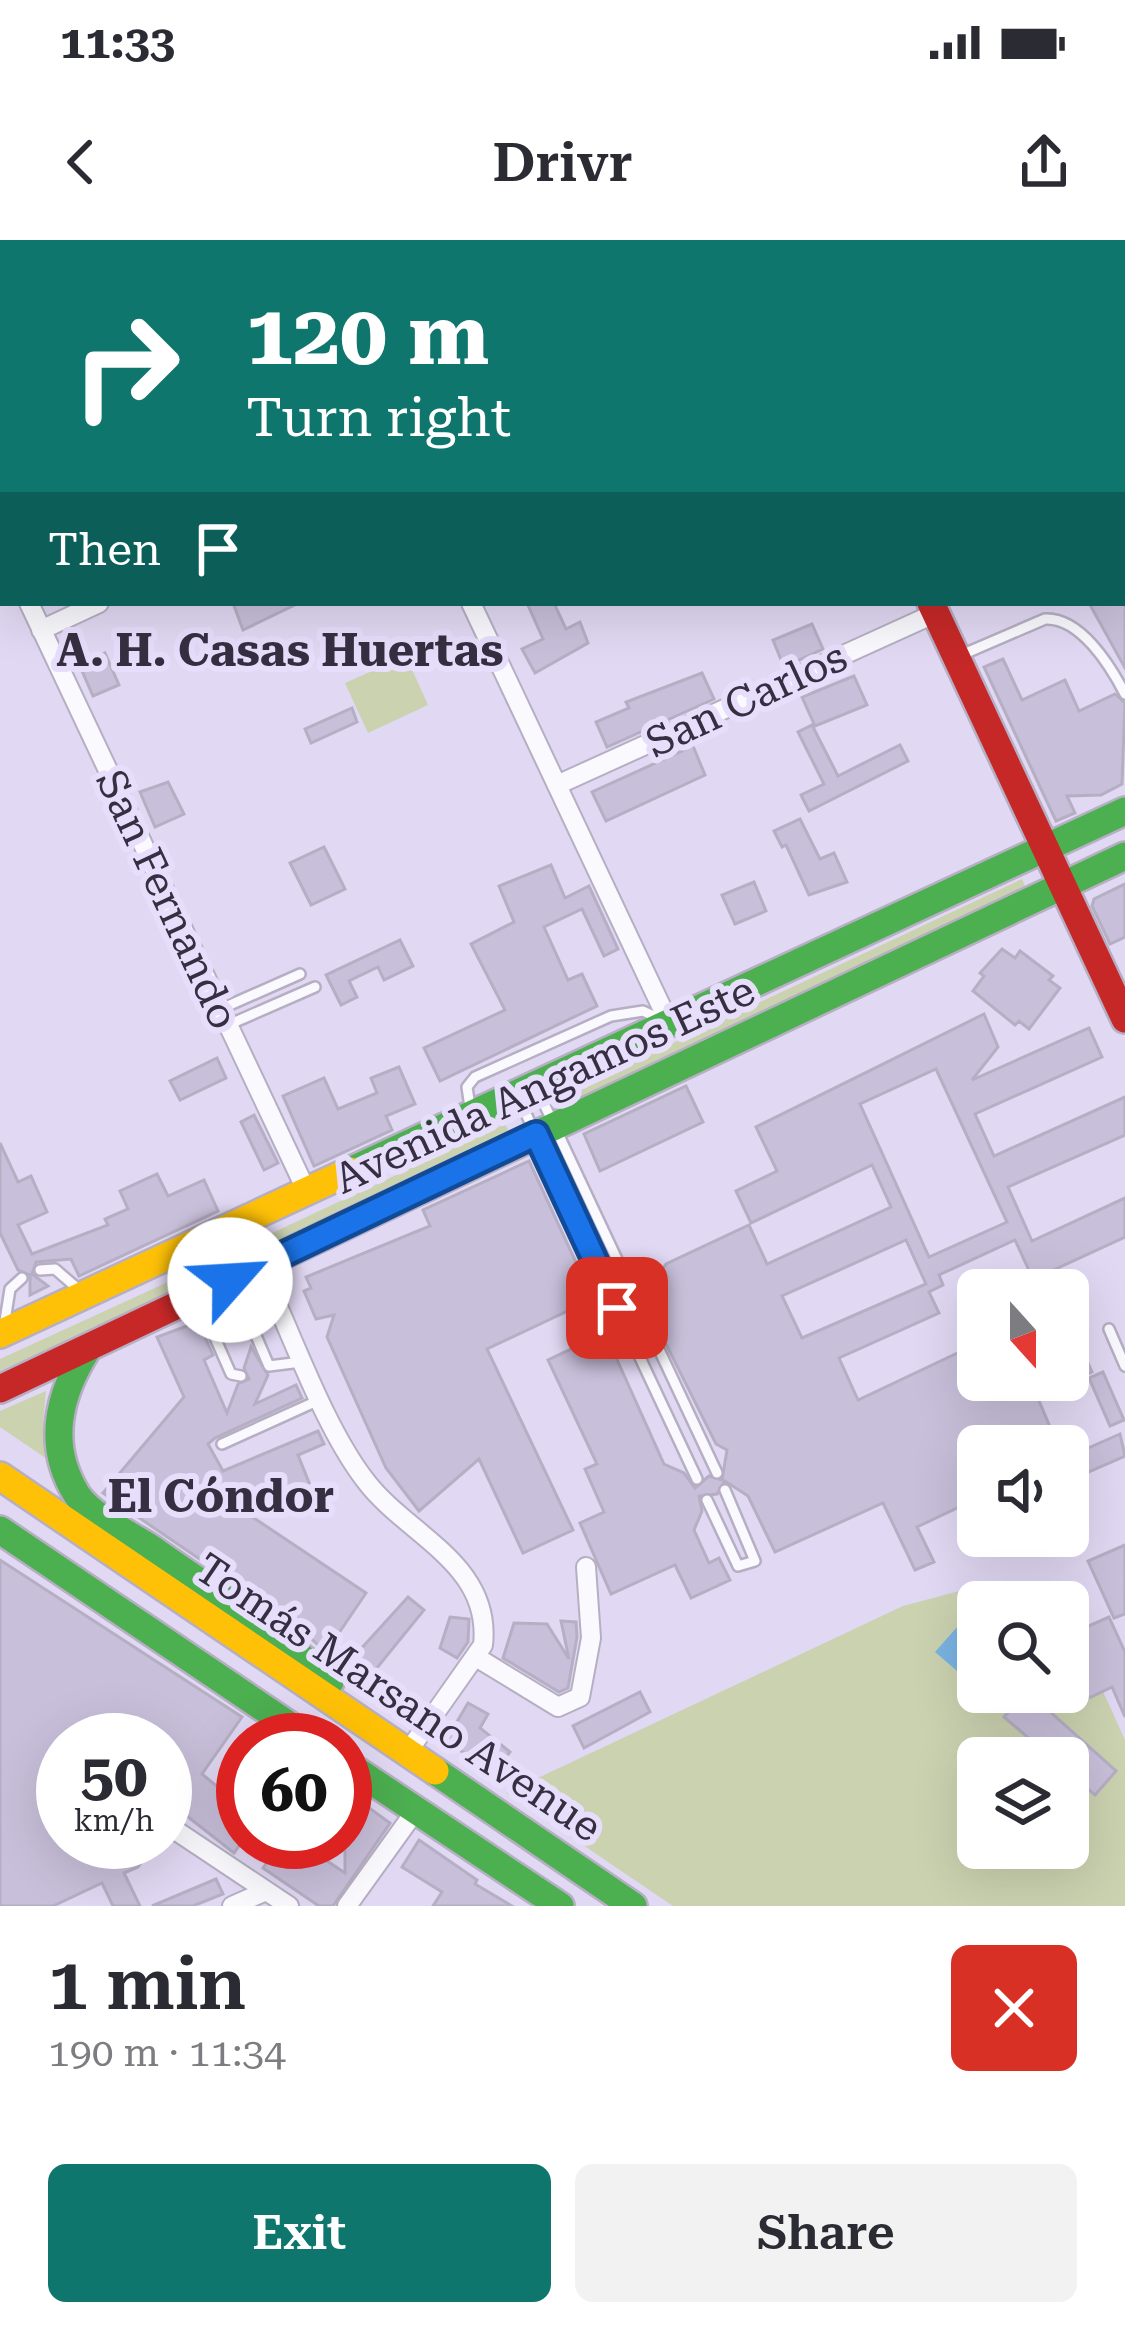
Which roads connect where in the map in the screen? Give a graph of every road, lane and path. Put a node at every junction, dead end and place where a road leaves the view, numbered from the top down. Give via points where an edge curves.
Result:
1 (29, 606) edge
2 (93, 606) edge
3 (472, 606) edge
4 (934, 608) edge
5 (41, 630) junction
6 (956, 657) junction
7 (1125, 694) edge
8 (557, 785) junction
9 (1125, 812) edge
10 (1048, 848) junction
11 (1125, 856) edge
12 (1064, 884) junction
13 (300, 974) dead end
14 (315, 987) dead end
15 (224, 1017) junction
16 (1125, 1019) edge
17 (670, 1025) junction
18 (527, 1092) junction
19 (473, 1118) junction
20 (545, 1130) junction
21 (308, 1194) junction
22 (206, 1242) junction
23 (610, 1244) junction
24 (591, 1252) junction
25 (259, 1265) junction
26 (40, 1270) dead end
27 (0, 1280) edge
28 (230, 1288) junction
29 (272, 1291) junction
30 (86, 1296) junction
31 (635, 1300) dead end
32 (197, 1308) junction
33 (617, 1308) dead end
34 (248, 1317) junction
35 (647, 1324) dead end
36 (1109, 1329) dead end
37 (628, 1332) dead end
38 (1, 1334) edge
39 (89, 1346) junction
40 (303, 1361) junction
41 (1125, 1366) edge
42 (241, 1376) dead end
43 (0, 1389) edge
44 (322, 1399) junction
45 (223, 1444) dead end
46 (716, 1473) dead end
47 (0, 1476) edge
48 (697, 1480) dead end
49 (0, 1490) edge
50 (725, 1490) dead end
51 (707, 1500) dead end
52 (0, 1530) edge
53 (90, 1538) junction
54 (586, 1567) dead end
55 (476, 1657) junction
56 (262, 1713) edge
57 (380, 1733) junction
58 (407, 1753) junction
59 (372, 1780) edge
60 (416, 1810) junction
61 (192, 1841) edge
62 (266, 1891) junction
63 (545, 1902) edge
64 (232, 1906) edge
65 (289, 1906) edge
66 (347, 1906) edge
67 (633, 1906) edge

1 - 5 street, San Fernando
2 - 5 street
3 - 8 street
4 - 6 main road
4 - 8 street, San Carlos
5 - 15 street, San Fernando
6 - 7 lane via 1060,618 1075,625
6 - 10 main road
8 - 17 street
9 - 10 main road, Avenida Angamos Este
10 - 12 main road
10 - 17 main road, Avenida Angamos Este
11 - 12 main road, Avenida Angamos Este
12 - 16 main road
12 - 20 main road, Avenida Angamos Este
13 - 15 lane
14 - 15 lane
15 - 21 street, San Fernando
17 - 18 main road, Avenida Angamos Este
17 - 19 lane via 629,1011 475,1077 467,1087
18 - 19 main road, Avenida Angamos Este
18 - 20 lane
18 - 20 lane
19 - 21 main road, Avenida Angamos Este
20 - 23 lane
20 - 24 lane
20 - 25 main road, Avenida Angamos Este
21 - 22 main road, Avenida Angamos Este
22 - 28 main road
22 - 30 main road, Avenida Angamos Este
23 - 24 lane
23 - 31 lane
24 - 33 lane
25 - 28 main road, Avenida Angamos Este
25 - 29 street
26 - 30 lane via 55,1269
27 - 38 lane via 18,1281
28 - 32 main road, Avenida Angamos Este
28 - 34 lane
29 - 34 lane
29 - 40 street
30 - 38 main road, Avenida Angamos Este
32 - 39 main road, Avenida Angamos Este
32 - 42 lane via 231,1374
34 - 40 lane via 267,1366
35 - 46 lane
36 - 41 lane
37 - 48 lane
39 - 43 main road, Avenida Angamos Este
39 - 57 main road via 57,1408 81,1501 285,1641
40 - 44 street
44 - 45 lane
44 - 55 street via 368,1485 472,1587 484,1634
47 - 53 main road, Tomás Marsano Avenue
49 - 53 main road
50 - 51 lane via 755,1561 738,1566
52 - 56 main road, Tomás Marsano Avenue
53 - 57 main road, Tomás Marsano Avenue
54 - 55 street via 591,1638 580,1697 558,1707
55 - 58 street
57 - 58 main road, Tomás Marsano Avenue
58 - 67 main road, Tomás Marsano Avenue
59 - 60 main road, Tomás Marsano Avenue
60 - 63 main road, Tomás Marsano Avenue
60 - 66 street
61 - 62 street
62 - 64 street
62 - 65 street

